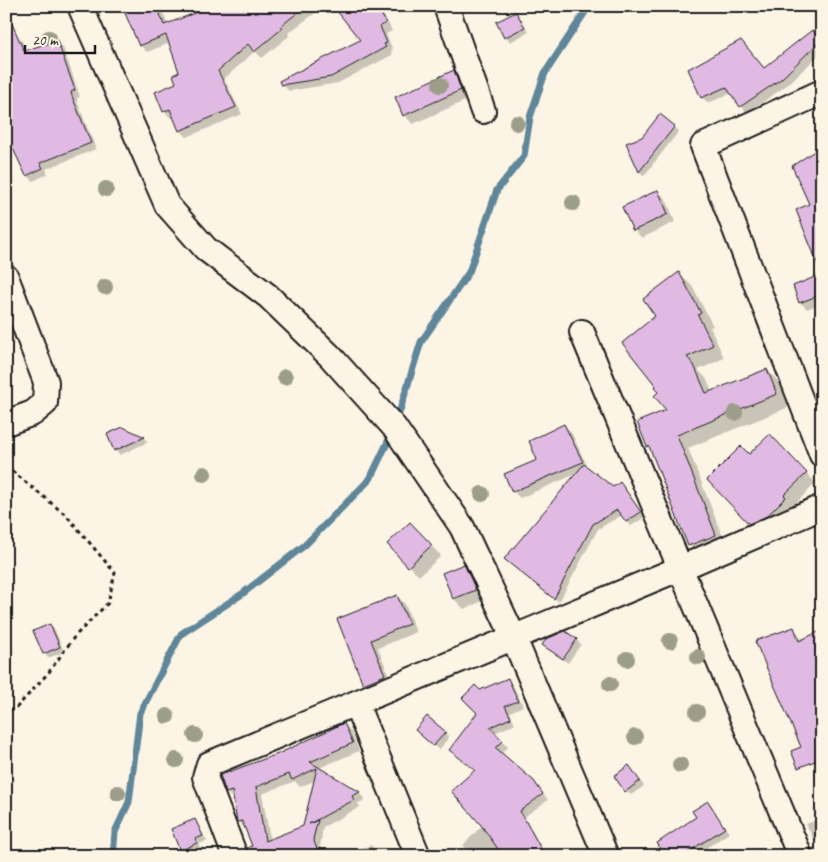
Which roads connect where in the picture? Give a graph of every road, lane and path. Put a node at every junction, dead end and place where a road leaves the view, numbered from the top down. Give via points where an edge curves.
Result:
1 (80, 6) edge
2 (446, 6) edge
3 (822, 92) edge
4 (483, 111) dead end
5 (6, 277) edge
6 (582, 332) dead end
7 (6, 423) edge
8 (822, 455) edge
9 (6, 466) edge
10 (822, 507) edge
11 (682, 568) junction
12 (513, 636) junction
13 (356, 704) junction
14 (6, 712) edge
15 (235, 856) edge
16 (418, 856) edge
17 (606, 856) edge
18 (800, 856) edge

1 - 12 street via 167,205 206,249 268,296 394,427 462,526
2 - 4 street
3 - 8 street via 704,146
5 - 7 street via 46,382 45,403 33,413
6 - 11 street
9 - 14 path via 67,516 115,573 108,603 75,636 49,672 17,707
10 - 11 street
11 - 12 street
11 - 18 street
12 - 13 street
12 - 17 street
13 - 15 street via 209,764 205,777
13 - 16 street

